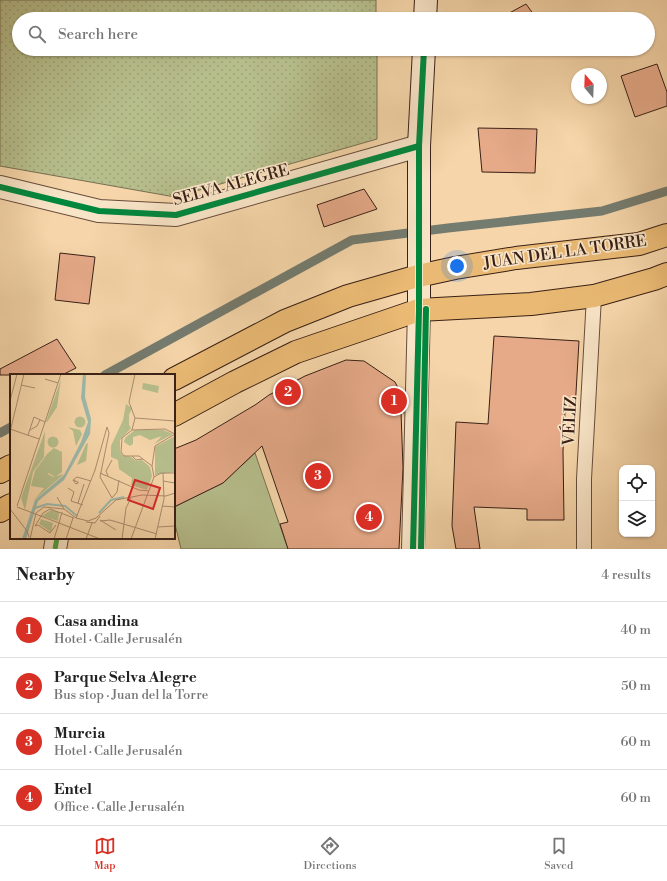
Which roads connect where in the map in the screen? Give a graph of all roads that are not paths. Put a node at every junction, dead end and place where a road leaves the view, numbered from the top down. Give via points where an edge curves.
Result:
1 (424, 56) edge
2 (419, 146) junction
3 (0, 187) edge
4 (667, 235) edge
5 (667, 274) edge
6 (418, 276) junction
7 (594, 296) junction
8 (419, 310) junction
9 (175, 378) edge
10 (175, 415) edge
11 (10, 467) edge
12 (0, 472) edge
13 (10, 506) edge
14 (0, 511) edge
15 (57, 539) edge
16 (55, 549) edge
17 (413, 549) edge
18 (584, 549) edge

1 - 2 street
2 - 3 street, SELVA ALEGRE via 176,215 99,211
2 - 6 street
4 - 6 main road, JUAN DEL LA TORRE via 639,244 508,260
5 - 7 main road
6 - 8 street
6 - 9 main road, JUAN DEL LA TORRE via 348,296 285,321
7 - 8 main road via 531,304
7 - 18 lane, VÉLIZ via 584,479
8 - 10 main road via 296,352
8 - 17 street
11 - 12 main road
13 - 14 main road
15 - 16 street

